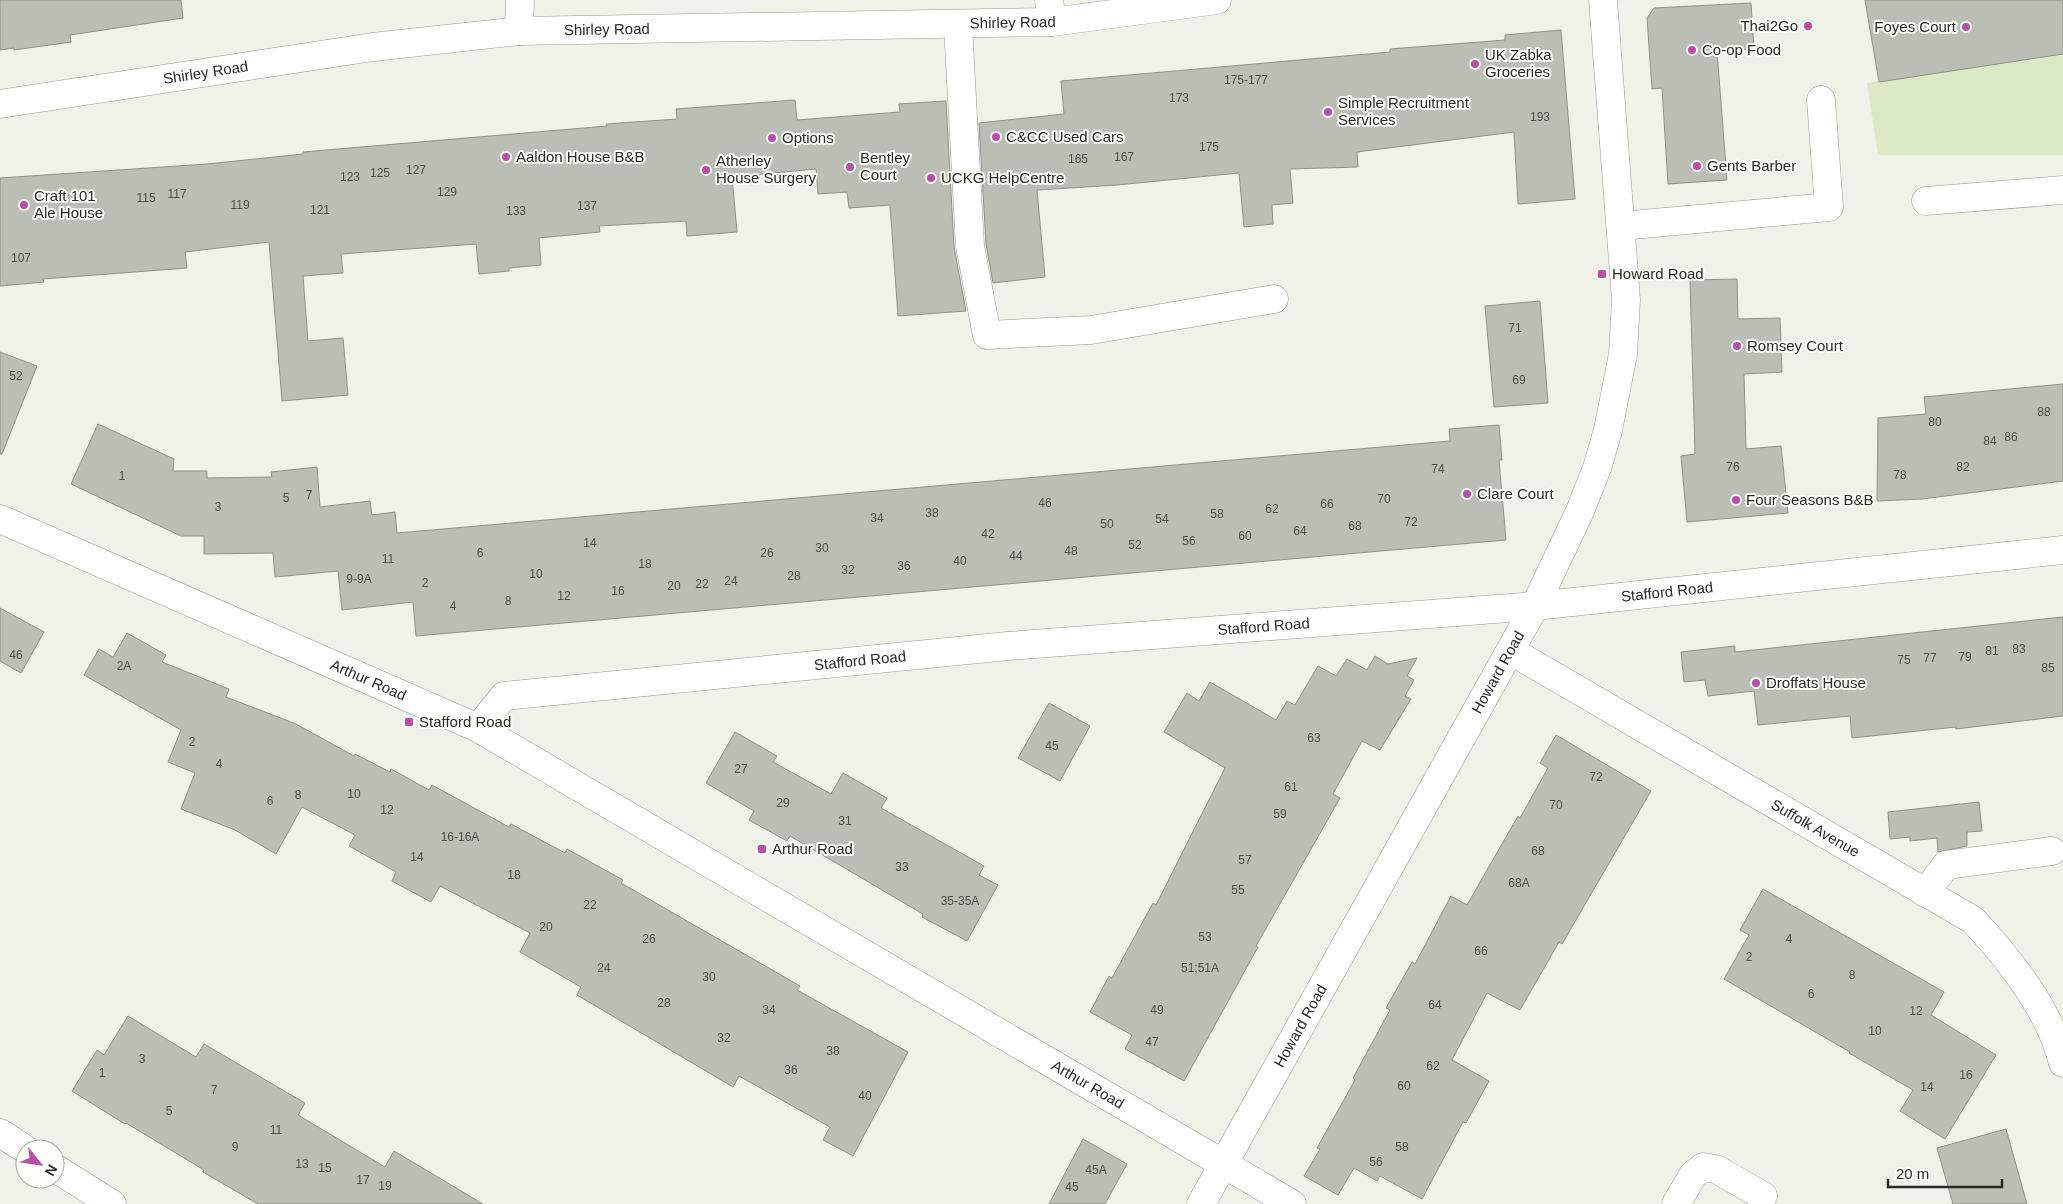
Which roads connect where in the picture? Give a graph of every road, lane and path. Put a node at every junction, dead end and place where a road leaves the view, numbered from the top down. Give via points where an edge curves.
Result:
1 (520, 0) edge
2 (1217, 0) edge
3 (1603, 0) edge
4 (1051, 11) edge
5 (958, 25) junction
6 (519, 31) junction
7 (1821, 100) dead end
8 (0, 104) edge
9 (2063, 190) edge
10 (1926, 201) dead end
11 (1621, 226) junction
12 (1274, 299) dead end
13 (0, 519) edge
14 (2063, 550) edge
15 (1535, 606) junction
16 (1510, 651) junction
17 (478, 728) junction
18 (2052, 851) dead end
19 (1925, 893) junction
20 (2063, 1063) edge
21 (0, 1133) edge
22 (15, 1143) edge
23 (1223, 1163) junction
24 (65, 1174) edge
25 (1763, 1196) dead end
26 (112, 1204) edge
27 (1201, 1204) edge
28 (1292, 1204) edge
29 (1676, 1204) edge

1 - 6 street
2 - 4 street, Shirley Road
3 - 11 street, Howard Road
4 - 5 street, Shirley Road
5 - 6 street, Shirley Road
5 - 12 street via 970,246 987,335 1091,330
6 - 8 street, Shirley Road via 373,47
7 - 11 street via 1829,207
9 - 10 street
11 - 15 street, Howard Road via 1626,300 1623,354 1608,430 1580,511
13 - 17 street, Arthur Road
14 - 15 street, Stafford Road
15 - 16 street, Howard Road
15 - 17 street, Stafford Road via 1008,646 504,696
16 - 19 street, Suffolk Avenue
16 - 23 street, Howard Road
17 - 23 street, Arthur Road
18 - 19 street via 1946,865
19 - 20 street, Suffolk Avenue via 1973,920 2003,952 2058,1043
21 - 22 street
23 - 27 street, Howard Road
23 - 28 street, Arthur Road
24 - 26 street
25 - 29 street via 1716,1169 1703,1167 1693,1175

